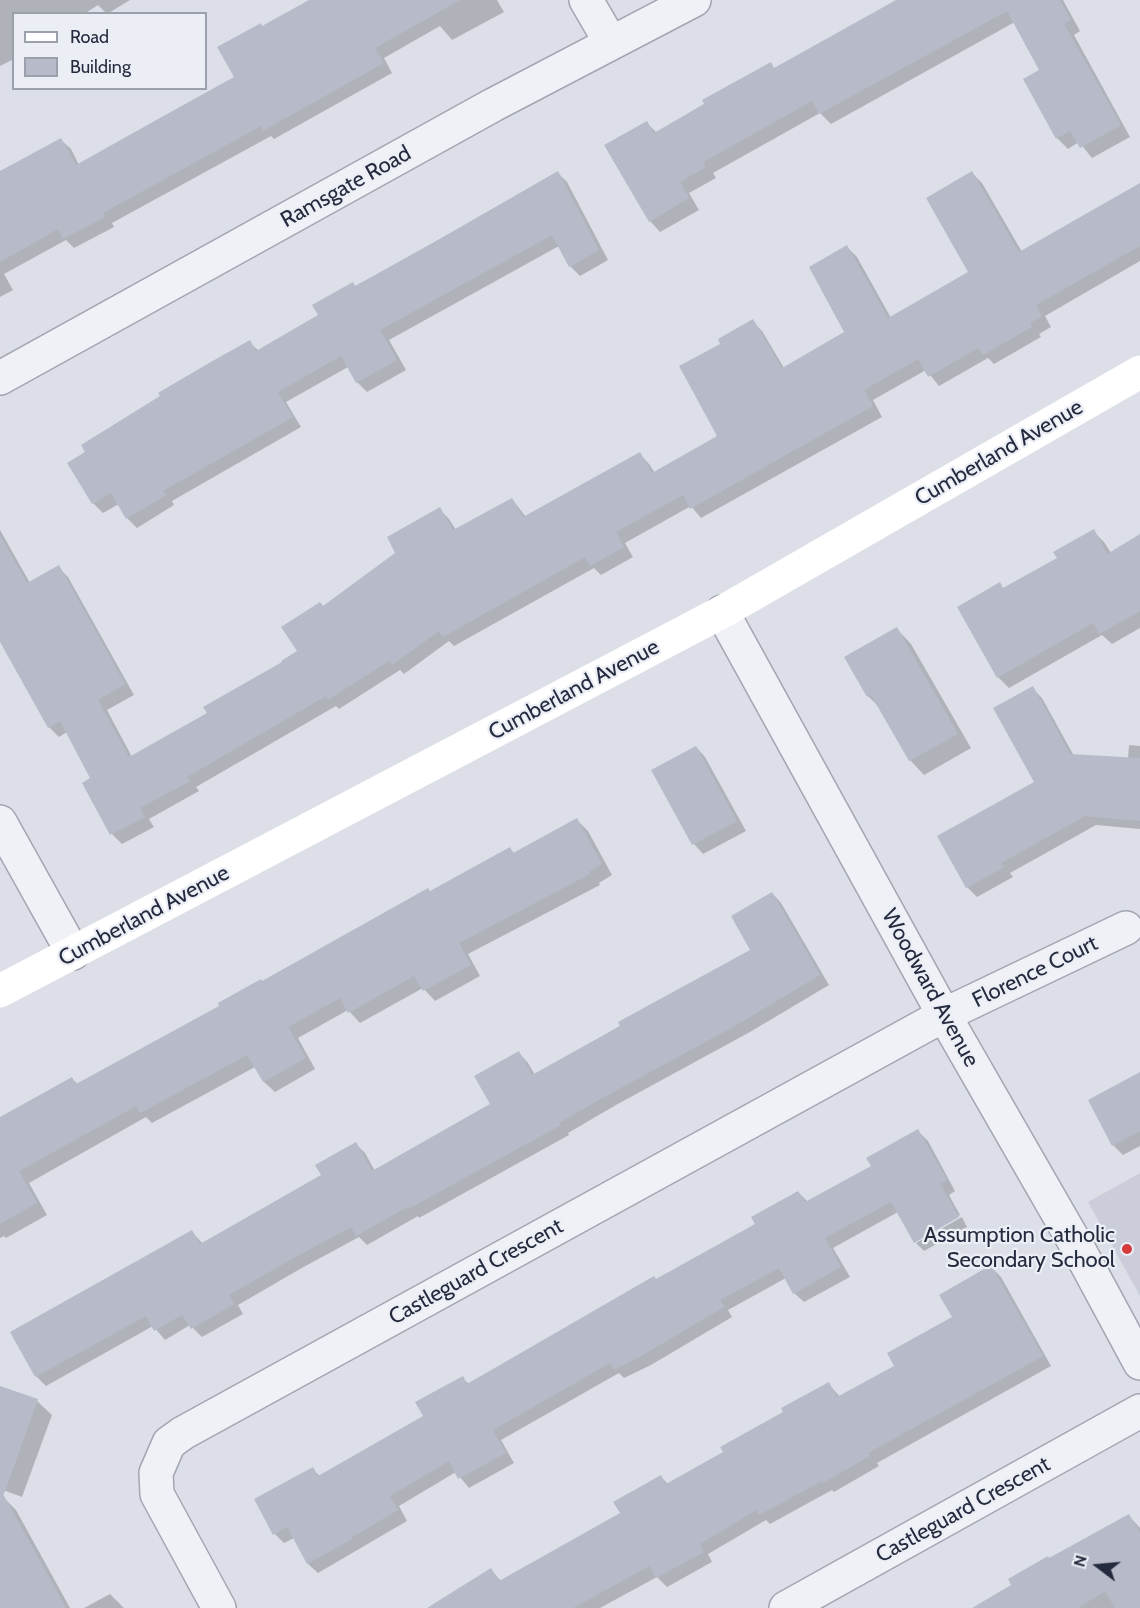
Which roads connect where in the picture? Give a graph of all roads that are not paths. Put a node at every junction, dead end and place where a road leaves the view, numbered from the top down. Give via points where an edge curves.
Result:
1 (586, 0) edge
2 (694, 0) edge
3 (611, 43) junction
4 (1140, 372) edge
5 (0, 378) edge
6 (722, 612) junction
7 (0, 822) edge
8 (1126, 928) dead end
9 (73, 953) junction
10 (0, 991) edge
11 (944, 1015) junction
12 (1140, 1363) edge
13 (1140, 1411) edge
14 (219, 1608) edge
15 (786, 1608) edge

1 - 3 street
2 - 3 street, Ramsgate Road
3 - 5 street, Ramsgate Road
4 - 6 street, Cumberland Avenue
6 - 9 street, Cumberland Avenue
6 - 11 street, Woodward Avenue
7 - 9 street
8 - 11 street, Florence Court
9 - 10 street, Cumberland Avenue
11 - 12 street, Woodward Avenue
11 - 14 street, Castleguard Crescent via 169,1443 156,1473 157,1494
13 - 15 street, Castleguard Crescent

